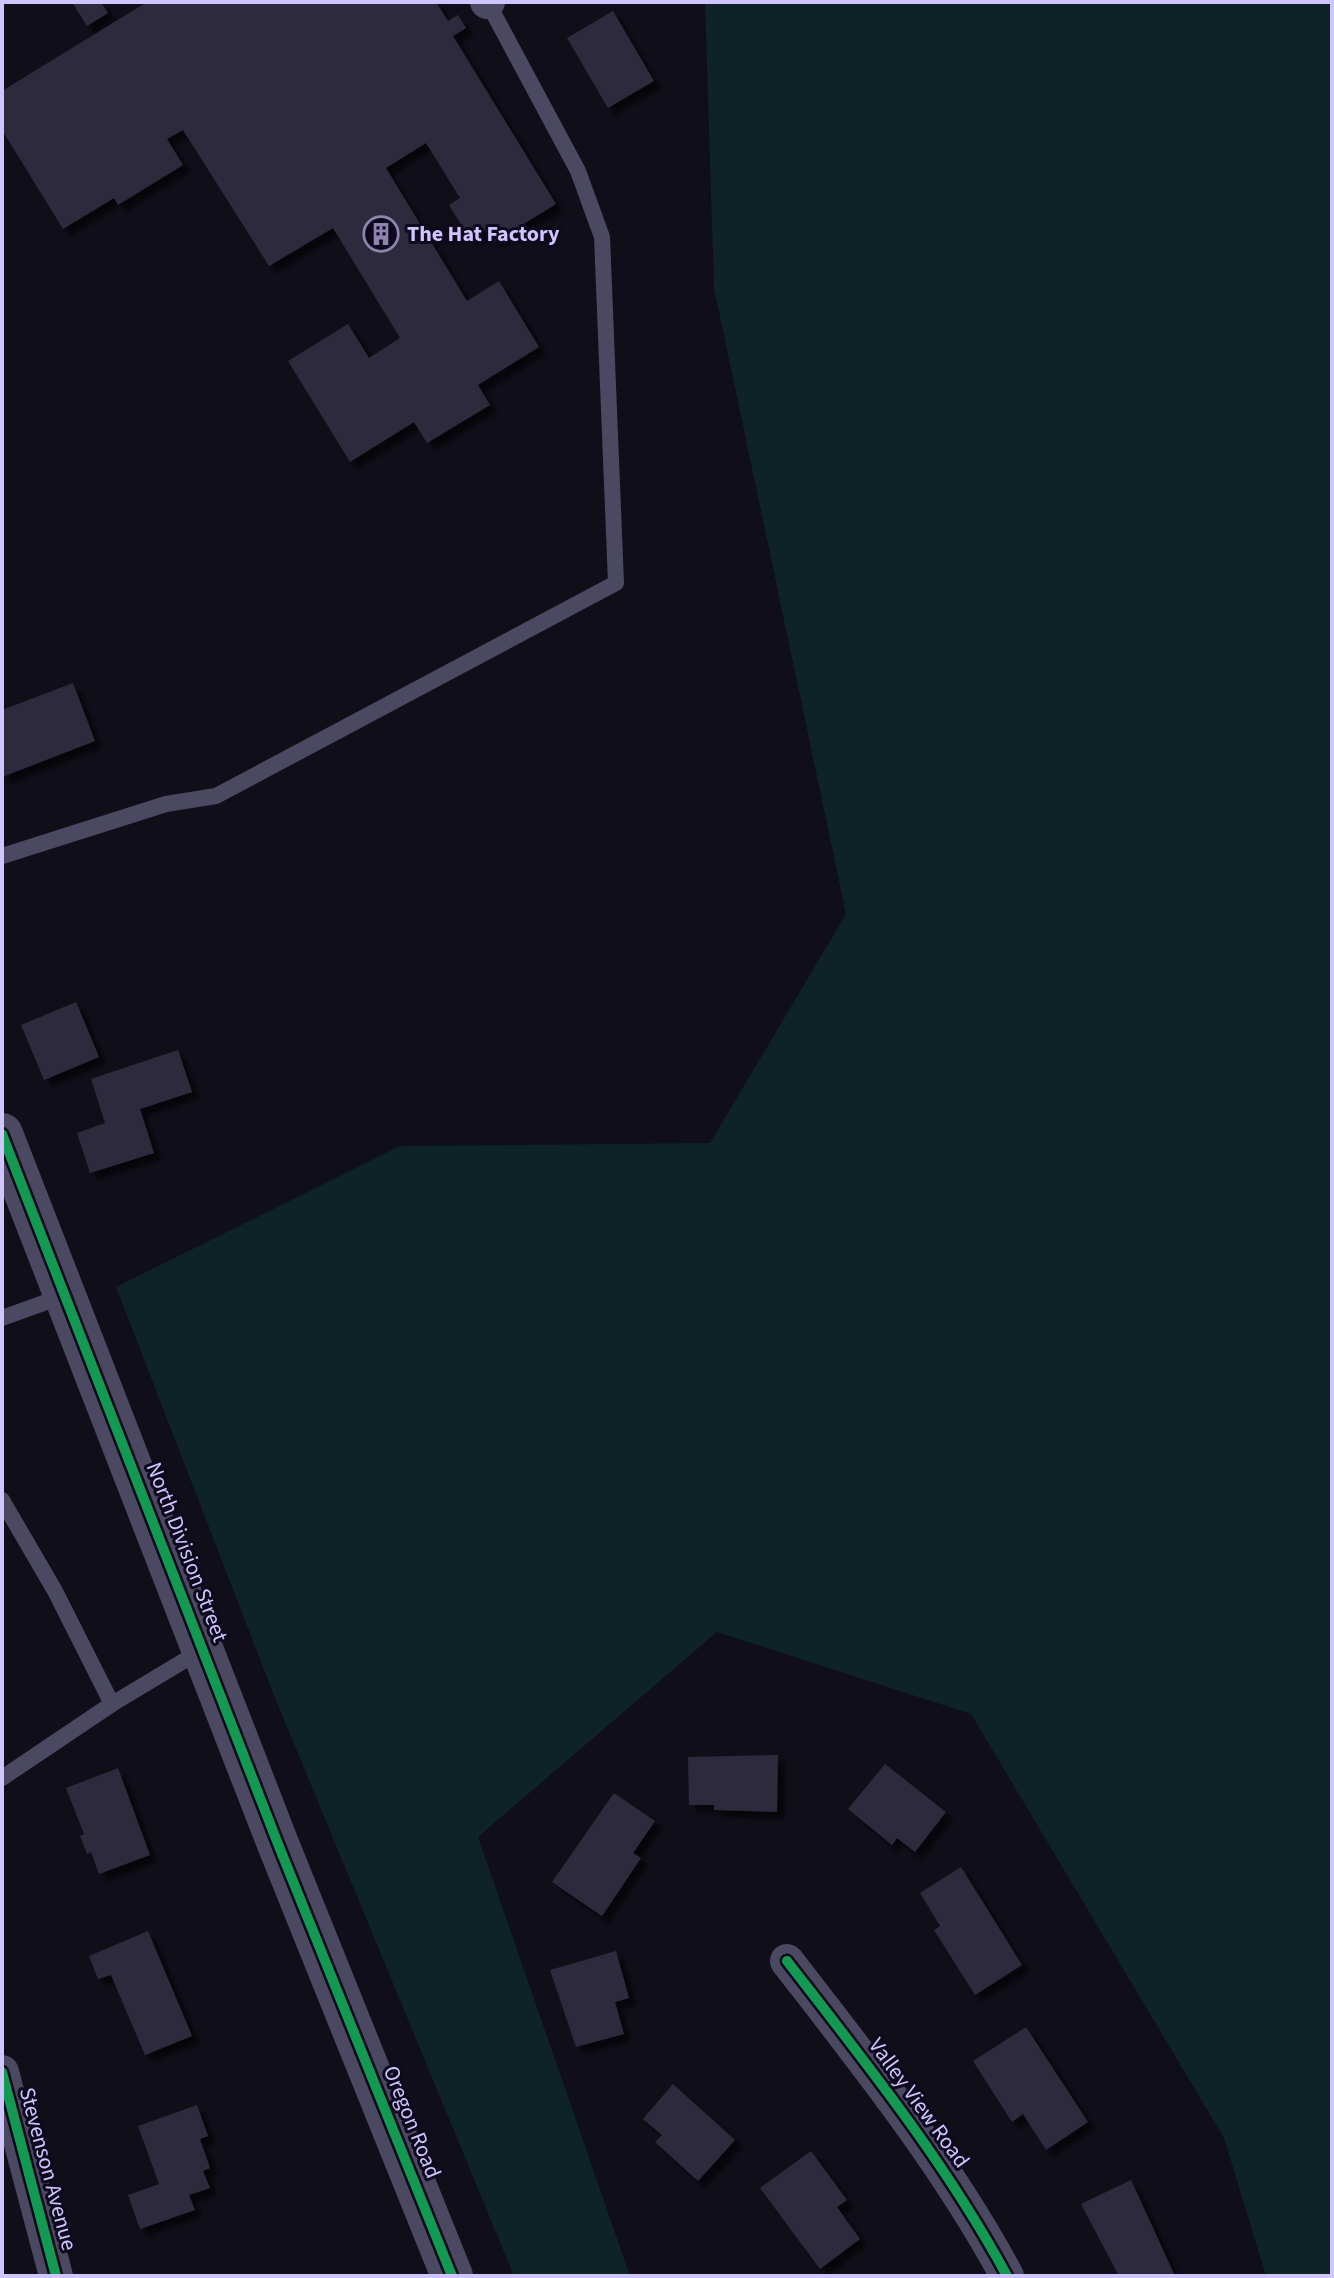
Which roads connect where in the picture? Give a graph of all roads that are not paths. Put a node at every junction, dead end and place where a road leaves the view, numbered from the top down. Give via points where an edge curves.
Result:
1 (488, 2) edge
2 (2, 856) edge
3 (2, 1134) edge
4 (65, 1295) junction
5 (2, 1318) edge
6 (2, 1500) edge
7 (203, 1649) junction
8 (112, 1704) junction
9 (2, 1778) edge
10 (787, 1961) dead end
11 (334, 1983) joint
12 (2, 2072) edge
13 (56, 2276) edge
14 (452, 2276) edge
15 (1007, 2276) edge

1 - 2 lane via 578,171 602,237 616,583 216,796 166,804
3 - 4 street, North Division Street
4 - 5 lane
4 - 7 street, North Division Street
6 - 8 lane
7 - 8 lane
7 - 11 street, North Division Street
8 - 9 lane
10 - 15 street, Valley View Road via 906,2116 973,2213
11 - 14 street, Oregon Road
12 - 13 street, Stevenson Avenue

